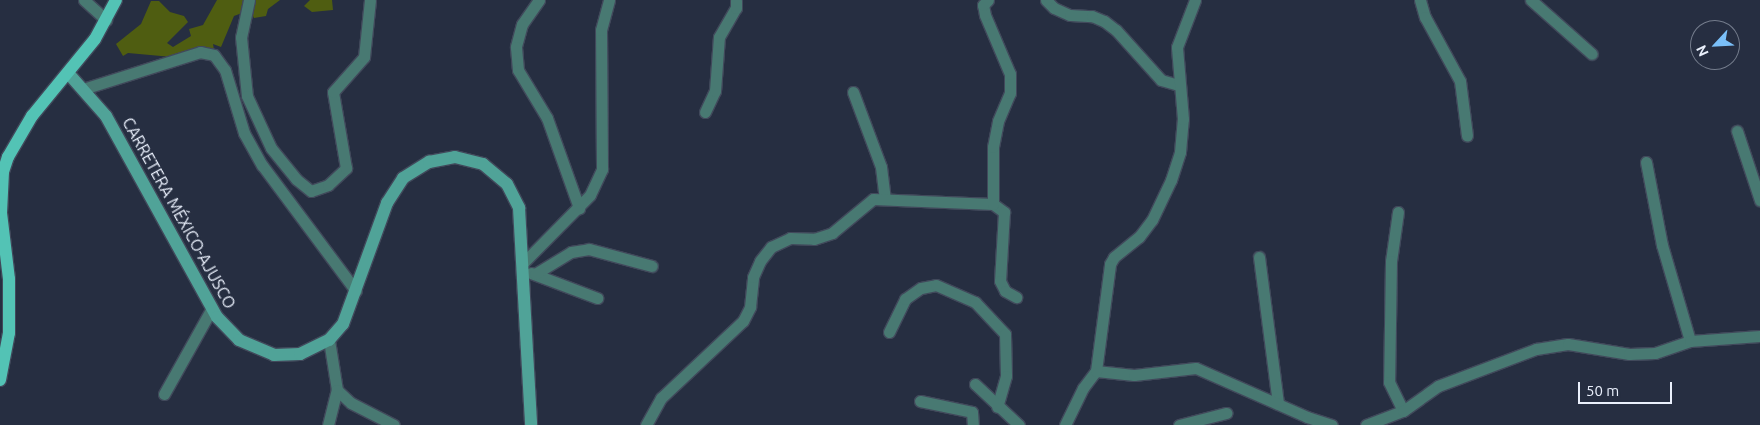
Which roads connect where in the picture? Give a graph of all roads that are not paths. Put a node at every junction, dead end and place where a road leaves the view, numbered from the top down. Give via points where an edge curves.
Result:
1 (84, 0) edge
2 (116, 0) edge
3 (249, 0) edge
4 (370, 0) edge
5 (539, 0) edge
6 (609, 0) edge
7 (736, 0) edge
8 (988, 0) edge
9 (1046, 0) edge
10 (1195, 0) edge
11 (1420, 0) edge
12 (1531, 0) edge
13 (106, 20) junction
14 (1592, 54) dead end
15 (68, 72) junction
16 (1179, 85) junction
17 (83, 89) junction
18 (853, 92) dead end
19 (706, 112) dead end
20 (1737, 131) dead end
21 (1467, 136) dead end
22 (1646, 162) dead end
23 (885, 198) junction
24 (1760, 200) edge
25 (993, 204) junction
26 (579, 208) junction
27 (1398, 212) dead end
28 (1259, 257) dead end
29 (652, 266) dead end
30 (527, 269) junction
31 (4, 281) edge
32 (356, 291) junction
33 (1016, 297) dead end
34 (597, 298) dead end
35 (212, 308) junction
36 (889, 332) dead end
37 (1760, 336) edge
38 (329, 340) junction
39 (1690, 340) junction
40 (1096, 372) junction
41 (0, 380) edge
42 (976, 384) dead end
43 (337, 390) junction
44 (164, 394) dead end
45 (920, 401) dead end
46 (1278, 404) junction
47 (997, 407) junction
48 (1403, 410) junction
49 (1226, 413) dead end
50 (328, 425) edge
51 (394, 425) edge
52 (531, 425) edge
53 (646, 425) edge
54 (973, 425) edge
55 (1019, 425) edge
56 (1065, 425) edge
57 (1179, 425) edge
58 (1332, 425) edge
59 (1366, 425) edge

1 - 13 street
2 - 13 main road
3 - 4 street via 241,38 247,96 271,148 311,191 328,185 346,168 333,92 364,57
5 - 26 street via 522,24 516,46 518,70 547,118
6 - 26 street via 601,30 602,169 590,195
7 - 19 street via 736,8 719,37 715,91
8 - 25 street via 983,5 985,15 1010,74 1010,93 998,121 993,147
9 - 16 street via 1054,8 1070,15 1092,16 1104,21 1161,80
10 - 16 street via 1177,47
11 - 21 street via 1425,17 1460,81
12 - 14 street
13 - 15 main road via 95,40
15 - 17 main road, CARRETERA MÉXICO-AJUSCO
15 - 31 main road via 18,137 3,172
16 - 40 street via 1183,119 1180,152 1152,220 1110,264
17 - 32 street via 200,52 214,54 225,70 244,133 262,165
17 - 35 main road, CARRETERA MÉXICO-AJUSCO via 111,124
18 - 23 street via 881,167
20 - 24 street
22 - 39 street via 1662,245
23 - 25 street
23 - 53 street via 865,203 846,224 832,233 814,239 790,238 770,247 753,276 750,307 743,321 661,398
25 - 33 street via 1004,212 1000,281 1005,291
26 - 30 street
27 - 48 street via 1391,261 1389,382
28 - 46 street
29 - 30 street via 589,249 571,252
30 - 32 main road, CARRETERA MÉXICO-AJUSCO via 520,208 507,184 483,164 456,157 429,162 403,178 387,203
30 - 34 street
30 - 52 main road, CARRETERA MÉXICO-AJUSCO
31 - 41 main road via 9,333
32 - 38 main road, CARRETERA MÉXICO-AJUSCO via 343,324
35 - 38 main road, CARRETERA MÉXICO-AJUSCO via 239,340 274,355 300,354
35 - 44 street
36 - 47 street via 905,299 921,288 936,285 975,302 1005,334 1006,376
37 - 39 street
38 - 43 street
39 - 48 street via 1655,353 1638,354 1568,344 1536,349 1438,386
40 - 46 street via 1134,375 1196,368
40 - 56 street via 1083,388
42 - 47 street
43 - 50 street
43 - 51 street via 351,403
45 - 54 street via 972,412
46 - 58 street
47 - 55 street
48 - 59 street
49 - 57 street

